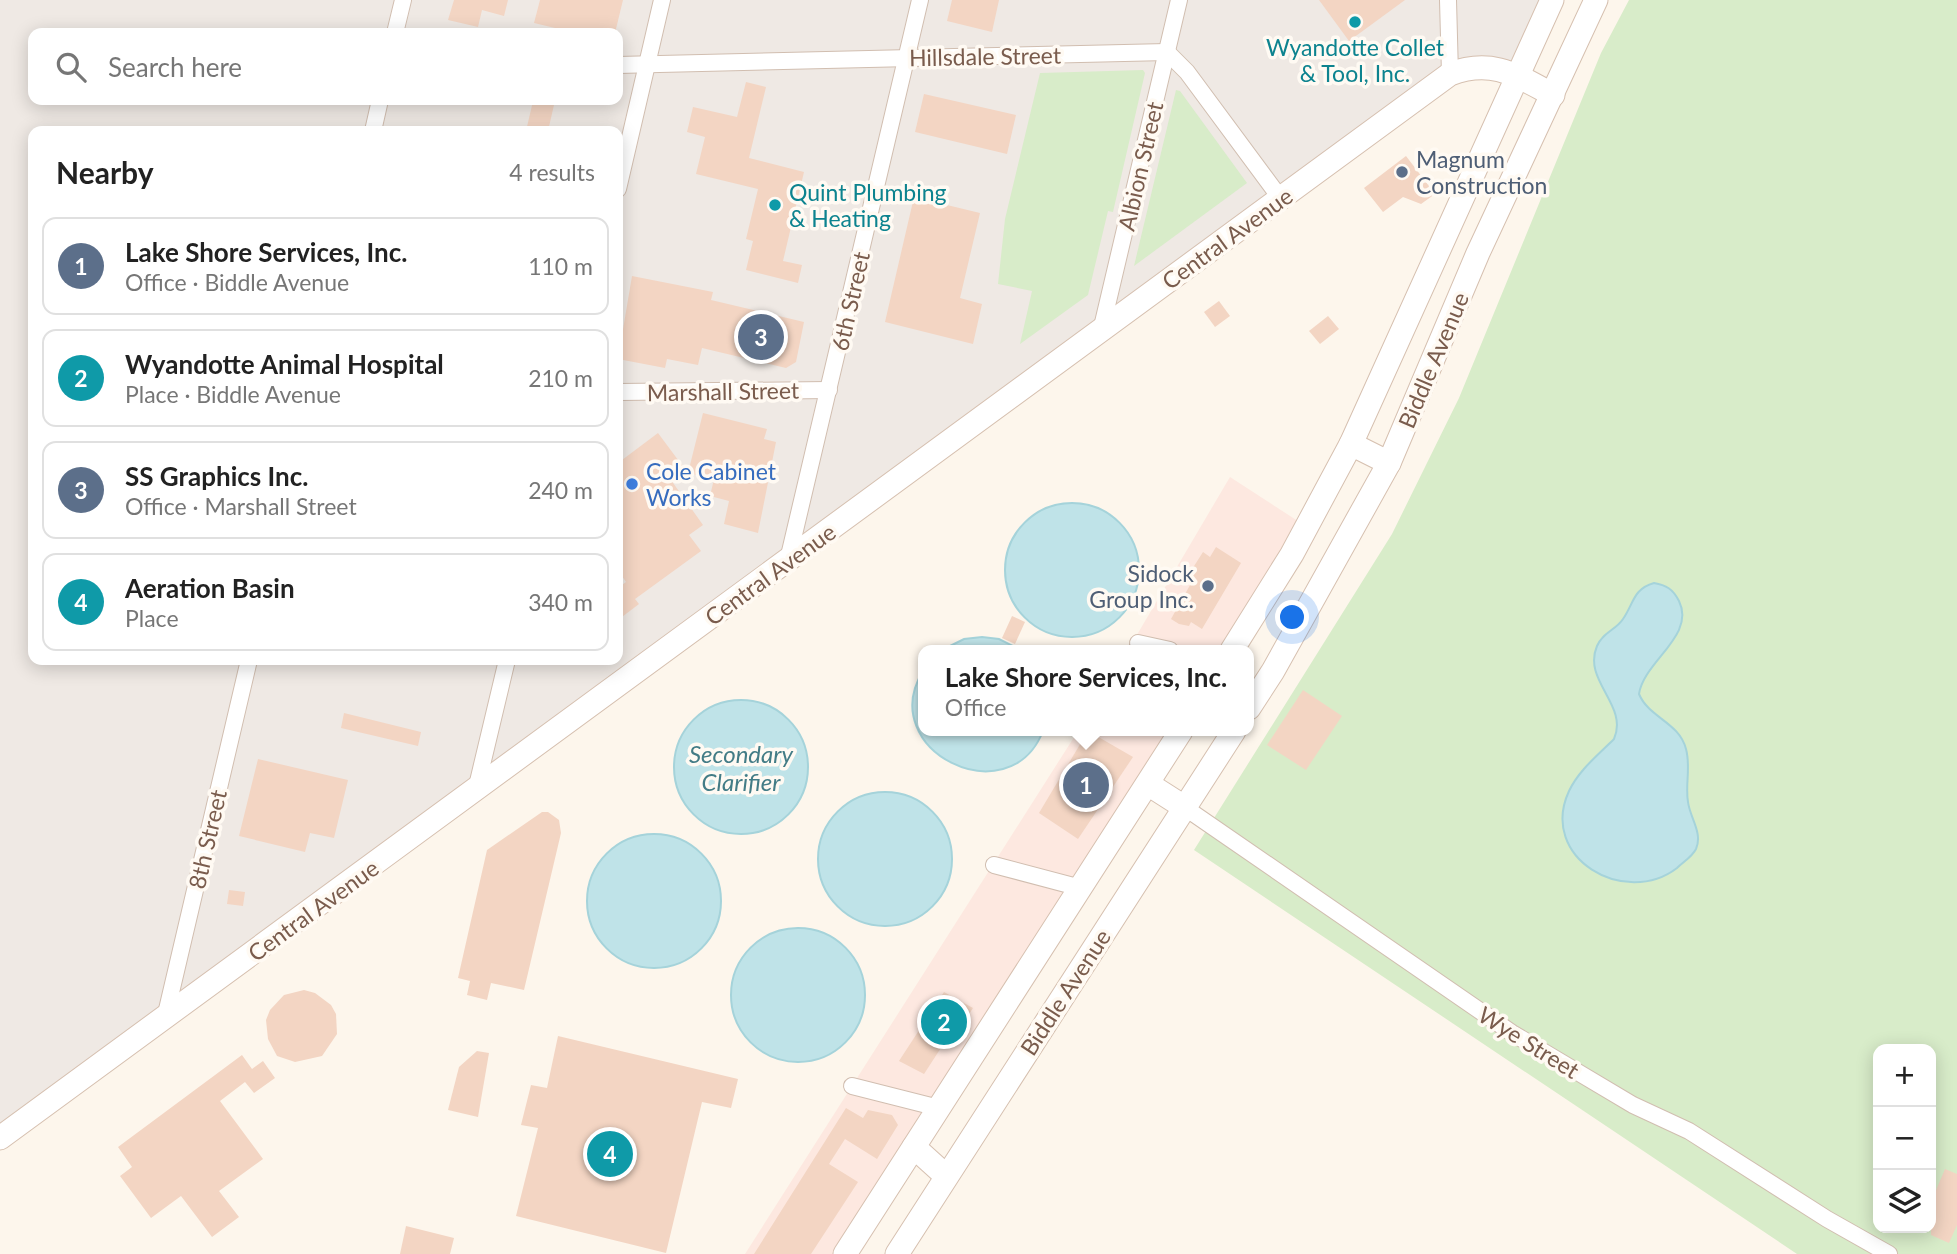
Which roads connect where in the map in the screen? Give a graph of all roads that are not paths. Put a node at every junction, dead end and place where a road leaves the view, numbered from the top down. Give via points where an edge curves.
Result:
1 (403, 0) edge
2 (662, 0) edge
3 (920, 0) edge
4 (1179, 0) edge
5 (1448, 0) edge
6 (1552, 0) edge
7 (1596, 0) edge
8 (396, 28) edge
9 (1167, 52) junction
10 (907, 58) junction
11 (623, 65) edge
12 (647, 65) junction
13 (1450, 74) junction
14 (1518, 76) junction
15 (1553, 95) junction
16 (379, 105) edge
17 (374, 126) edge
18 (623, 168) edge
19 (1281, 199) junction
20 (1101, 331) junction
21 (829, 390) junction
22 (623, 392) edge
23 (1351, 444) junction
24 (1389, 463) junction
25 (788, 560) junction
26 (1138, 643) dead end
27 (1147, 645) edge
28 (1235, 645) edge
29 (248, 665) edge
30 (506, 665) edge
31 (1254, 700) edge
32 (1178, 736) edge
33 (1231, 736) edge
34 (1148, 784) junction
35 (476, 790) junction
36 (1184, 807) junction
37 (994, 865) dead end
38 (1081, 888) junction
39 (165, 1018) junction
40 (852, 1086) dead end
41 (939, 1108) junction
42 (0, 1138) edge
43 (914, 1147) junction
44 (946, 1176) junction
45 (845, 1254) edge
46 (897, 1254) edge
47 (1889, 1254) edge

1 - 8 street
2 - 12 street
3 - 10 street, 6th Street
4 - 9 street, Albion Street
5 - 13 street
6 - 14 main road, Biddle Avenue
7 - 15 main road, Biddle Avenue
9 - 10 street, Hillsdale Street
9 - 19 street via 1187,72
9 - 20 street, Albion Street
10 - 12 street, Hillsdale Street
10 - 21 street, 6th Street
11 - 12 street, Hillsdale Street
12 - 18 street
13 - 14 main road, Central Avenue via 1472,66
13 - 19 main road, Central Avenue
14 - 15 main road, Central Avenue
14 - 23 main road, Biddle Avenue
15 - 24 main road, Biddle Avenue via 1478,253
16 - 17 street
19 - 20 main road, Central Avenue
20 - 25 main road, Central Avenue
21 - 22 street, Marshall Street
21 - 25 street, 6th Street
23 - 24 main road
23 - 28 main road, Biddle Avenue via 1292,554
24 - 31 main road, Biddle Avenue
25 - 35 main road, Central Avenue
26 - 27 street
29 - 39 street, 8th Street
30 - 35 street
32 - 34 main road, Biddle Avenue
33 - 36 main road, Biddle Avenue
34 - 36 main road
34 - 38 main road, Biddle Avenue
35 - 39 main road, Central Avenue
36 - 44 main road, Biddle Avenue
36 - 47 street, Wye Street via 1512,1033 1633,1105 1689,1131
37 - 38 street
38 - 41 main road, Biddle Avenue
39 - 42 main road, Central Avenue
40 - 41 street
41 - 43 main road, Biddle Avenue
43 - 44 main road
43 - 45 main road, Biddle Avenue
44 - 46 main road, Biddle Avenue

